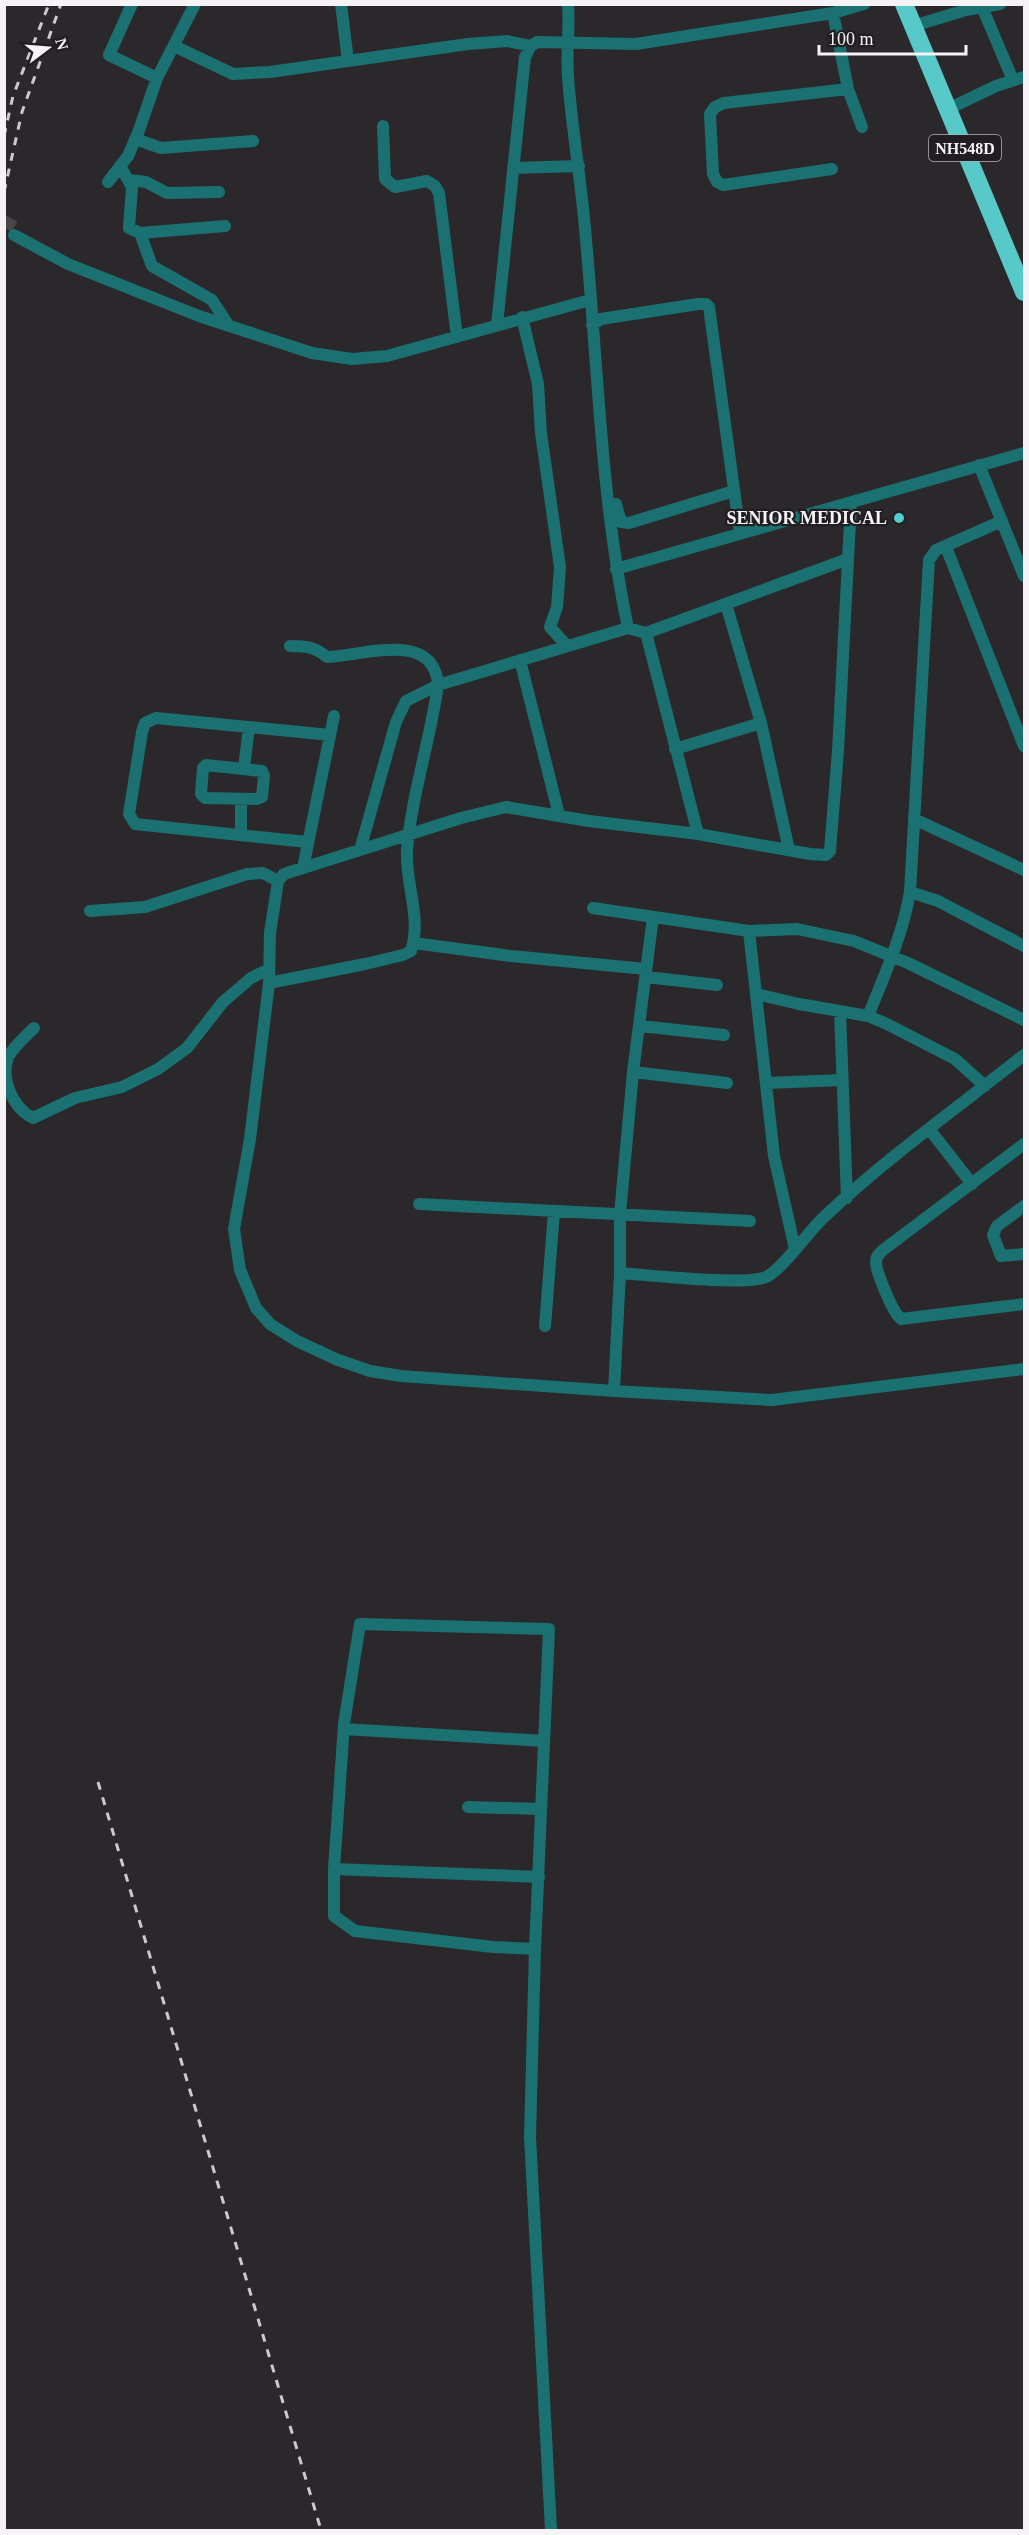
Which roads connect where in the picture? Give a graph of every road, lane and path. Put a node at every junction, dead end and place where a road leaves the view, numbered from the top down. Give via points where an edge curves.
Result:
1 (132, 4) edge
2 (341, 4) edge
3 (568, 4) edge
4 (864, 4) edge
5 (904, 4) edge
6 (1000, 4) edge
7 (191, 6) edge
8 (982, 7) junction
9 (954, 9) edge
10 (833, 12) junction
11 (914, 26) junction
12 (569, 41) junction
13 (174, 46) junction
14 (531, 46) junction
15 (348, 61) junction
16 (157, 78) junction
17 (1019, 79) edge
18 (848, 89) junction
19 (948, 109) junction
20 (384, 126) dead end
21 (862, 127) dead end
22 (135, 139) junction
23 (253, 141) dead end
24 (120, 166) junction
25 (579, 166) junction
26 (513, 168) junction
27 (832, 169) dead end
28 (129, 180) junction
29 (108, 182) dead end
30 (219, 192) dead end
31 (225, 226) dead end
32 (16, 232) tunnel mouth
33 (140, 233) junction
34 (1024, 292) edge
35 (590, 300) junction
36 (522, 317) junction
37 (231, 325) junction
38 (497, 325) junction
39 (592, 325) junction
40 (457, 337) junction
41 (600, 373) dead end
42 (1024, 453) edge
43 (979, 465) junction
44 (734, 491) junction
45 (851, 504) junction
46 (1002, 521) junction
47 (740, 533) junction
48 (946, 547) junction
49 (848, 559) junction
50 (616, 569) junction
51 (1024, 576) edge
52 (726, 603) junction
53 (628, 628) junction
54 (646, 633) junction
55 (566, 645) junction
56 (291, 646) dead end
57 (520, 660) junction
58 (438, 685) junction
59 (334, 716) dead end
60 (761, 723) junction
61 (249, 727) junction
62 (330, 735) junction
63 (1024, 746) edge
64 (675, 749) junction
65 (244, 768) junction
66 (241, 799) junction
67 (559, 815) junction
68 (914, 819) junction
69 (698, 834) junction
70 (409, 835) junction
71 (241, 836) junction
72 (307, 842) junction
73 (360, 850) junction
74 (789, 850) junction
75 (303, 868) junction
76 (1024, 870) edge
77 (279, 881) junction
78 (910, 892) junction
79 (593, 908) dead end
80 (90, 911) dead end
81 (653, 917) junction
82 (749, 931) junction
83 (414, 943) junction
84 (1024, 946) edge
85 (891, 956) junction
86 (269, 969) junction
87 (646, 973) junction
88 (269, 983) junction
89 (717, 985) dead end
90 (756, 994) junction
91 (840, 1011) junction
92 (868, 1016) junction
93 (1024, 1020) edge
94 (640, 1026) junction
95 (34, 1028) dead end
96 (724, 1035) dead end
97 (1024, 1055) edge
98 (633, 1072) junction
99 (842, 1080) junction
100 (727, 1083) dead end
101 (766, 1083) junction
102 (985, 1086) junction
103 (930, 1130) junction
104 (1024, 1144) edge
105 (972, 1184) junction
106 (847, 1198) junction
107 (419, 1204) dead end
108 (1024, 1206) edge
109 (554, 1212) junction
110 (620, 1214) junction
111 (750, 1221) dead end
112 (795, 1249) junction
113 (1024, 1254) edge
114 (620, 1274) junction
115 (1024, 1304) edge
116 (545, 1326) dead end
117 (1024, 1369) edge
118 (614, 1391) junction
119 (344, 1729) junction
120 (544, 1741) junction
121 (468, 1807) dead end
122 (541, 1809) junction
123 (334, 1869) junction
124 (538, 1877) junction
125 (535, 1948) junction
126 (551, 2530) edge

1 - 16 street via 109,55
2 - 15 street
3 - 12 street
4 - 10 street
5 - 11 highway, NH548D
6 - 8 street
7 - 13 street
8 - 9 street
8 - 17 street
9 - 11 street
10 - 12 street via 636,44
10 - 18 street
11 - 19 highway, NH548D
12 - 14 street via 537,42
12 - 25 street via 568,77
13 - 15 street via 233,74
13 - 16 street
14 - 15 street via 507,41 468,44
14 - 26 street via 525,57
16 - 22 street
17 - 19 street
18 - 21 street
18 - 27 street via 724,103 710,114 713,174 723,185
19 - 34 highway, NH548D
20 - 40 street via 385,179 395,187 427,181 439,193
22 - 23 street via 160,148
22 - 24 street
24 - 28 street
24 - 29 street
25 - 26 street
25 - 35 street
26 - 38 street
28 - 30 street via 146,182 167,193
28 - 33 street via 129,228
31 - 33 street
32 - 37 street via 63,256
33 - 37 street via 152,266 212,300
35 - 36 street
35 - 39 street
36 - 38 street
36 - 55 street via 538,384 560,567 557,607 550,627
37 - 40 street via 312,353 352,359 387,356
38 - 40 street
39 - 44 street via 601,320 698,304 709,307
39 - 50 street
41 - 44 street via 621,522
42 - 43 street
43 - 45 street
43 - 46 street
44 - 47 street
45 - 47 street
45 - 49 street
46 - 48 street
46 - 51 street
47 - 50 street
48 - 63 street
48 - 68 street via 936,550 929,560
49 - 52 street
49 - 74 street via 830,851 826,855
50 - 53 street
52 - 54 street
52 - 60 street
53 - 54 street
53 - 55 street
54 - 64 street
55 - 57 street
56 - 58 street via 319,649 327,657 390,649 413,652 432,666 438,675
57 - 58 street
57 - 67 street
58 - 70 street
58 - 73 street via 413,696 402,707
59 - 62 street
60 - 64 street
60 - 74 street
61 - 62 street
61 - 65 street
61 - 71 street via 156,718 145,723 129,814 135,824
62 - 72 street
64 - 69 street
65 - 66 street via 262,771 263,795 260,799
65 - 66 street via 203,768 202,796
66 - 71 street
67 - 69 street
67 - 70 street via 506,807
68 - 76 street
68 - 78 street
69 - 74 street
70 - 73 street
70 - 83 street
71 - 72 street
72 - 75 street
73 - 75 street
75 - 77 street via 284,874
77 - 80 street via 263,873 247,874 145,907
77 - 86 street via 270,933
78 - 84 street
78 - 85 street
79 - 81 street
81 - 82 street
81 - 87 street
82 - 85 street via 797,929 854,941
82 - 90 street
83 - 87 street
83 - 88 street via 411,951 403,955
85 - 92 street
85 - 93 street
86 - 88 street
86 - 95 street via 251,978 223,1002 187,1048 158,1069 122,1087 75,1098 33,1118 10,1095 5,1074 6,1060
87 - 89 street
87 - 94 street
88 - 118 street via 234,1229 240,1270 256,1308 270,1324 297,1341 370,1371
90 - 91 street
90 - 101 street
91 - 92 street
91 - 99 street
92 - 102 street via 956,1059
94 - 96 street
94 - 98 street
97 - 102 street
98 - 100 street
98 - 110 street
99 - 101 street
99 - 106 street
101 - 112 street via 774,1156
102 - 103 street
103 - 105 street
103 - 106 street
104 - 105 street
105 - 115 street via 878,1255 876,1265 895,1312 904,1320
106 - 112 street
107 - 109 street
108 - 113 street via 998,1226 993,1235 1001,1256
109 - 110 street
109 - 116 street
110 - 111 street
110 - 114 street
112 - 114 street via 767,1276 752,1280
114 - 118 street
117 - 118 street via 772,1400
119 - 120 street
119 - 120 street via 360,1624 549,1629
119 - 123 street
120 - 122 street
121 - 122 street
122 - 124 street
123 - 124 street
123 - 125 street via 334,1916 355,1931
124 - 125 street
125 - 126 street via 530,2137

